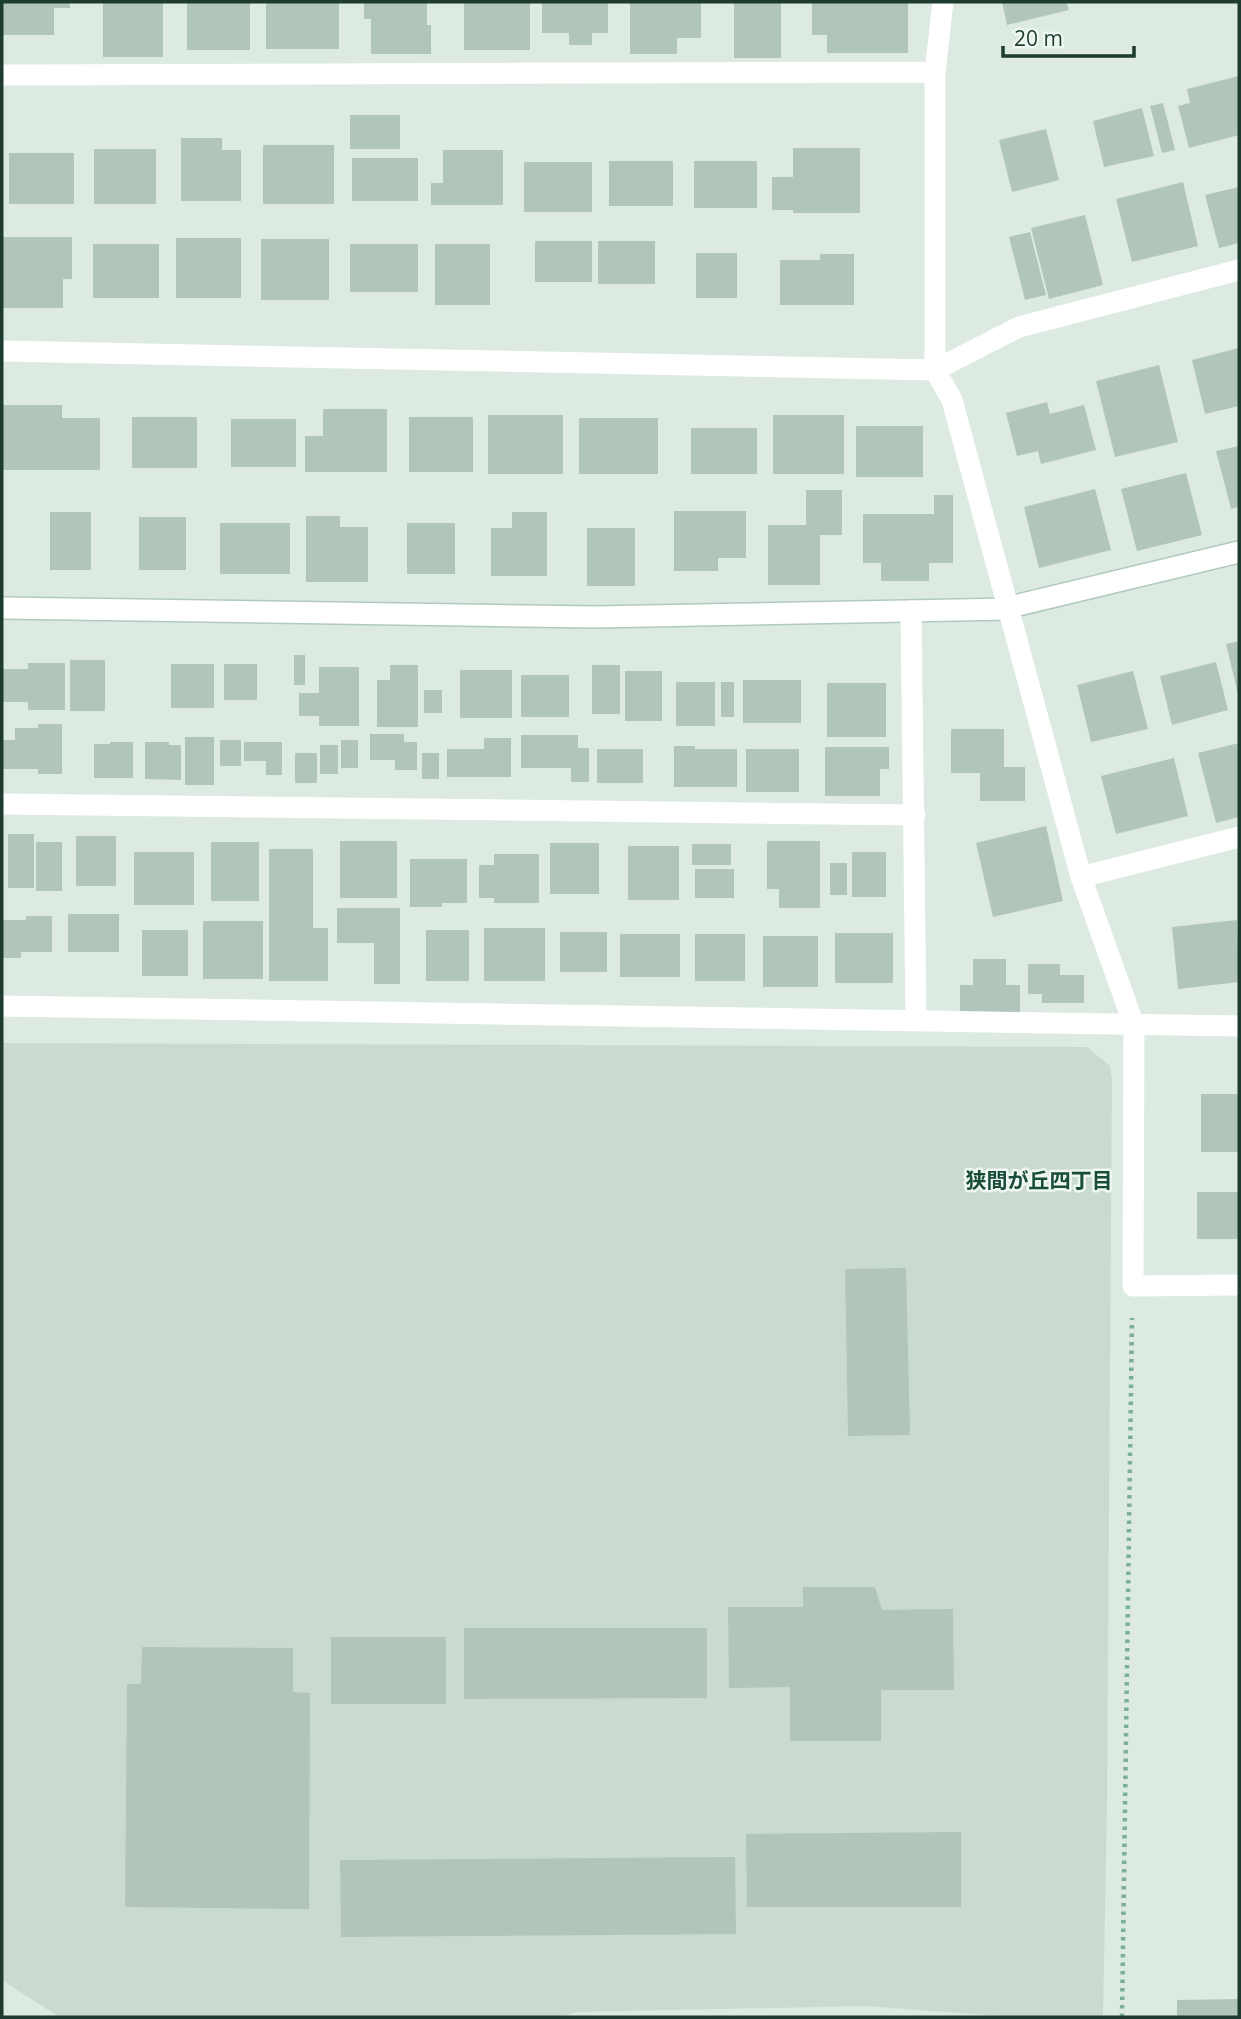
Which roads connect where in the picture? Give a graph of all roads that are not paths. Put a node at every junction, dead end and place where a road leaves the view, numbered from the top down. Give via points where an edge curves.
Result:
1 (943, 2) edge
2 (935, 72) junction
3 (2, 75) edge
4 (1239, 270) edge
5 (2, 351) edge
6 (935, 370) junction
7 (1239, 552) edge
8 (2, 608) edge
9 (1009, 609) junction
10 (911, 611) junction
11 (2, 804) edge
12 (915, 815) junction
13 (1239, 837) edge
14 (1081, 877) junction
15 (2, 1006) edge
16 (916, 1021) junction
17 (1134, 1025) junction
18 (1239, 1026) edge
19 (1239, 1285) edge

1 - 2 street
2 - 3 street
2 - 6 street
4 - 6 street via 1019,327
5 - 6 street
6 - 9 street via 952,400
7 - 9 street
8 - 10 street via 595,617
9 - 10 street
9 - 14 street
10 - 12 street
11 - 12 street
12 - 16 street
13 - 14 street
14 - 17 street
15 - 16 street
16 - 17 street
17 - 18 street
17 - 19 street via 1133,1286

